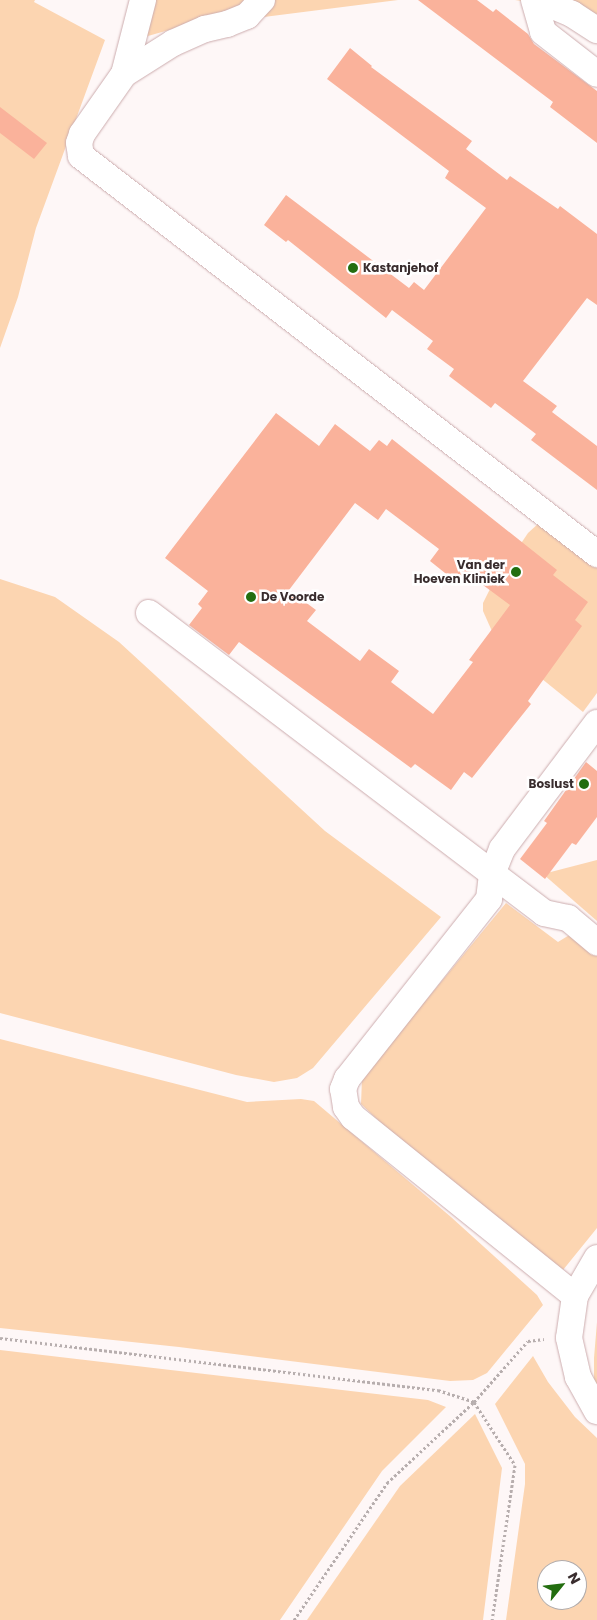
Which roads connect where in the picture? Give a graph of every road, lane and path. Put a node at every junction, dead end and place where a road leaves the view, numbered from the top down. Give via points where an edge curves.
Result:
1 (143, 0) edge
2 (262, 0) edge
3 (534, 0) edge
4 (538, 0) edge
5 (597, 30) edge
6 (124, 74) junction
7 (597, 74) edge
8 (597, 554) edge
9 (149, 613) dead end
10 (597, 723) edge
11 (492, 874) junction
12 (597, 942) edge
13 (597, 1258) edge
14 (575, 1296) junction
15 (0, 1338) edge
16 (569, 1338) junction
17 (474, 1402) junction
18 (597, 1411) edge
19 (294, 1620) edge
20 (492, 1620) edge

1 - 6 street
2 - 6 street via 247,16 173,43
3 - 7 street via 543,32
4 - 5 street via 572,14
6 - 8 street via 82,134 78,143 81,156
9 - 11 street
10 - 11 street via 502,849
11 - 12 street via 544,913 568,918
11 - 14 street via 489,898 347,1079 343,1098 353,1117
13 - 14 street
14 - 16 street
15 - 17 path via 438,1390
16 - 17 path via 528,1341
16 - 18 street via 578,1377
17 - 19 path via 387,1482
17 - 20 path via 515,1466

